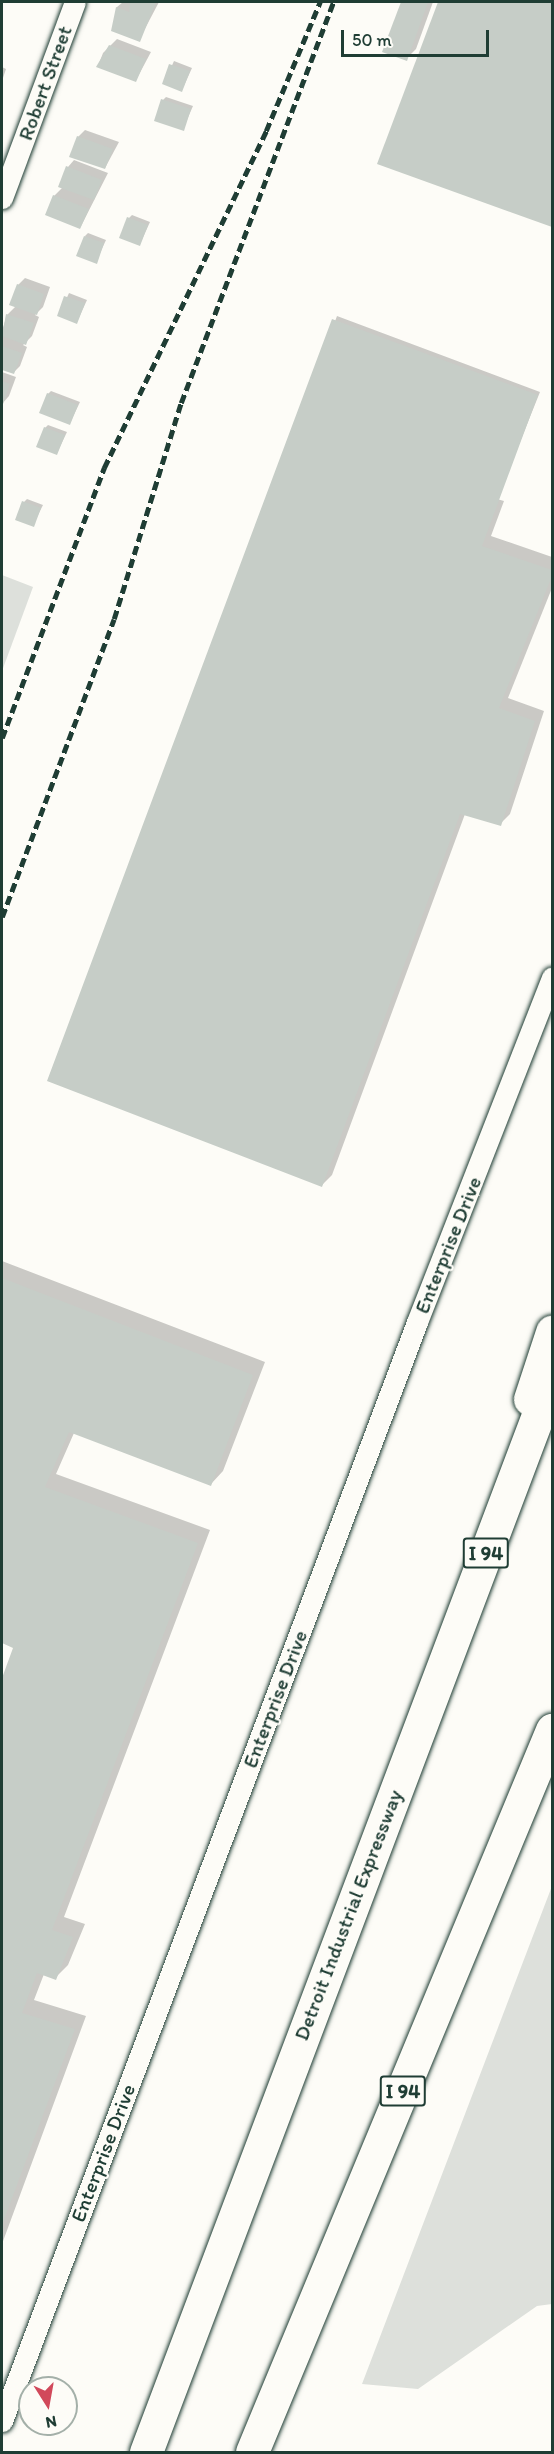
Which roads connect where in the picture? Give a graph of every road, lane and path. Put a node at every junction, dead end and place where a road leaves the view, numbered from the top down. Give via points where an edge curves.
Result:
1 (75, 2) edge
2 (2, 198) edge
3 (552, 978) edge
4 (552, 1332) edge
5 (552, 1378) edge
6 (419, 1727) junction
7 (552, 1730) edge
8 (2, 2421) edge
9 (146, 2452) edge
10 (252, 2452) edge

1 - 2 street, Robert Street
3 - 8 street, Enterprise Drive via 417,1322
4 - 6 highway
5 - 6 highway, Detroit Industrial Expressway / I 94
6 - 9 highway, Detroit Industrial Expressway / I 94
7 - 10 highway, I 94

